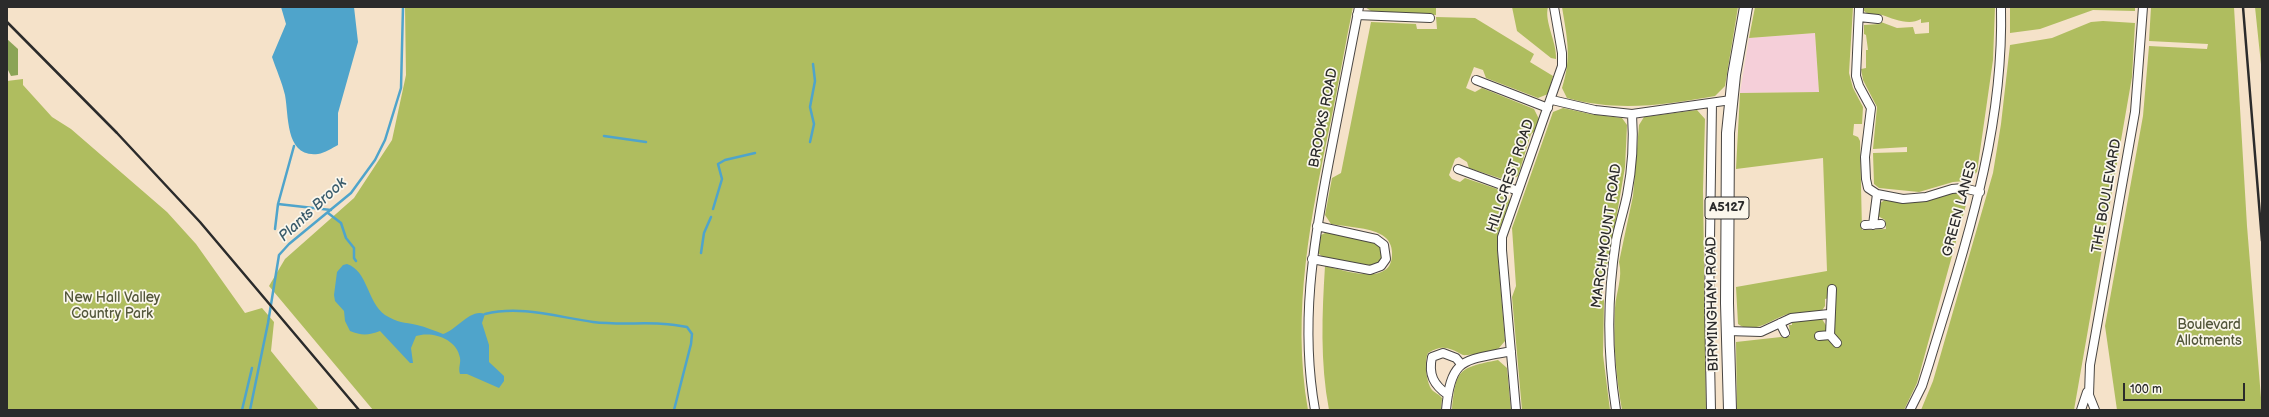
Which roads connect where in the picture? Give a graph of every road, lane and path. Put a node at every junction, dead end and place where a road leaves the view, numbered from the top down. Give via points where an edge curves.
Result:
1 (1554, 7) edge
2 (1746, 7) edge
3 (2001, 7) edge
4 (2144, 7) edge
5 (1859, 8) edge
6 (1358, 11) edge
7 (1859, 17) junction
8 (1430, 18) dead end
9 (1878, 18) dead end
10 (1476, 80) dead end
11 (1731, 100) junction
12 (1712, 103) junction
13 (1550, 104) junction
14 (1632, 114) junction
15 (1458, 169) dead end
16 (1518, 190) junction
17 (1980, 192) junction
18 (1877, 194) junction
19 (1873, 225) dead end
20 (1317, 226) junction
21 (1312, 259) junction
22 (1832, 289) dead end
23 (1829, 314) junction
24 (1780, 322) junction
25 (1728, 331) junction
26 (1785, 333) dead end
27 (1830, 335) junction
28 (1818, 336) dead end
29 (1837, 343) dead end
30 (1511, 351) junction
31 (1461, 364) junction
32 (2088, 388) junction
33 (1448, 395) junction
34 (1315, 410) edge
35 (1446, 410) edge
36 (1516, 410) edge
37 (1616, 410) edge
38 (1711, 410) edge
39 (1730, 410) edge
40 (1910, 410) edge
41 (2081, 410) edge
42 (2095, 410) edge

1 - 13 street, HILLCREST ROAD via 1562,53 1561,72
2 - 11 main road, BIRMINGHAM ROAD / A5127
3 - 17 street, GREEN LANES via 2002,56 1993,125
4 - 32 street, THE BOULEVARD via 2135,112
5 - 7 street
6 - 8 street, BROOKS ROAD
6 - 20 street, BROOKS ROAD
7 - 9 street
7 - 18 street via 1856,76 1871,108 1865,157 1866,184
10 - 13 street
11 - 12 street
11 - 25 main road, BIRMINGHAM ROAD / A5127
12 - 14 street
12 - 38 street, BIRMINGHAM ROAD via 1709,308
13 - 14 street
13 - 16 street, HILLCREST ROAD
14 - 37 street, MARCHMOUNT ROAD via 1633,151 1617,239 1608,317 1609,360
15 - 16 street
16 - 30 street, HILLCREST ROAD via 1502,238
17 - 18 street via 1963,188 1952,189 1914,198
17 - 40 street, GREEN LANES via 1922,386
18 - 19 street
20 - 21 street, BROOKS ROAD
20 - 21 street via 1376,239 1384,246 1386,259 1381,266 1370,270
21 - 34 street, BROOKS ROAD via 1309,290 1309,364
22 - 23 street
23 - 24 street via 1791,318
23 - 27 street
24 - 25 street via 1761,332
24 - 26 street
25 - 39 main road, BIRMINGHAM ROAD / A5127
27 - 28 street
27 - 29 street
30 - 31 street
30 - 36 street, HILLCREST ROAD
31 - 33 street via 1453,372
31 - 33 street via 1456,358 1443,353 1432,357 1433,382
32 - 41 street, THE BOULEVARD
32 - 42 street, THE BOULEVARD
33 - 35 street

